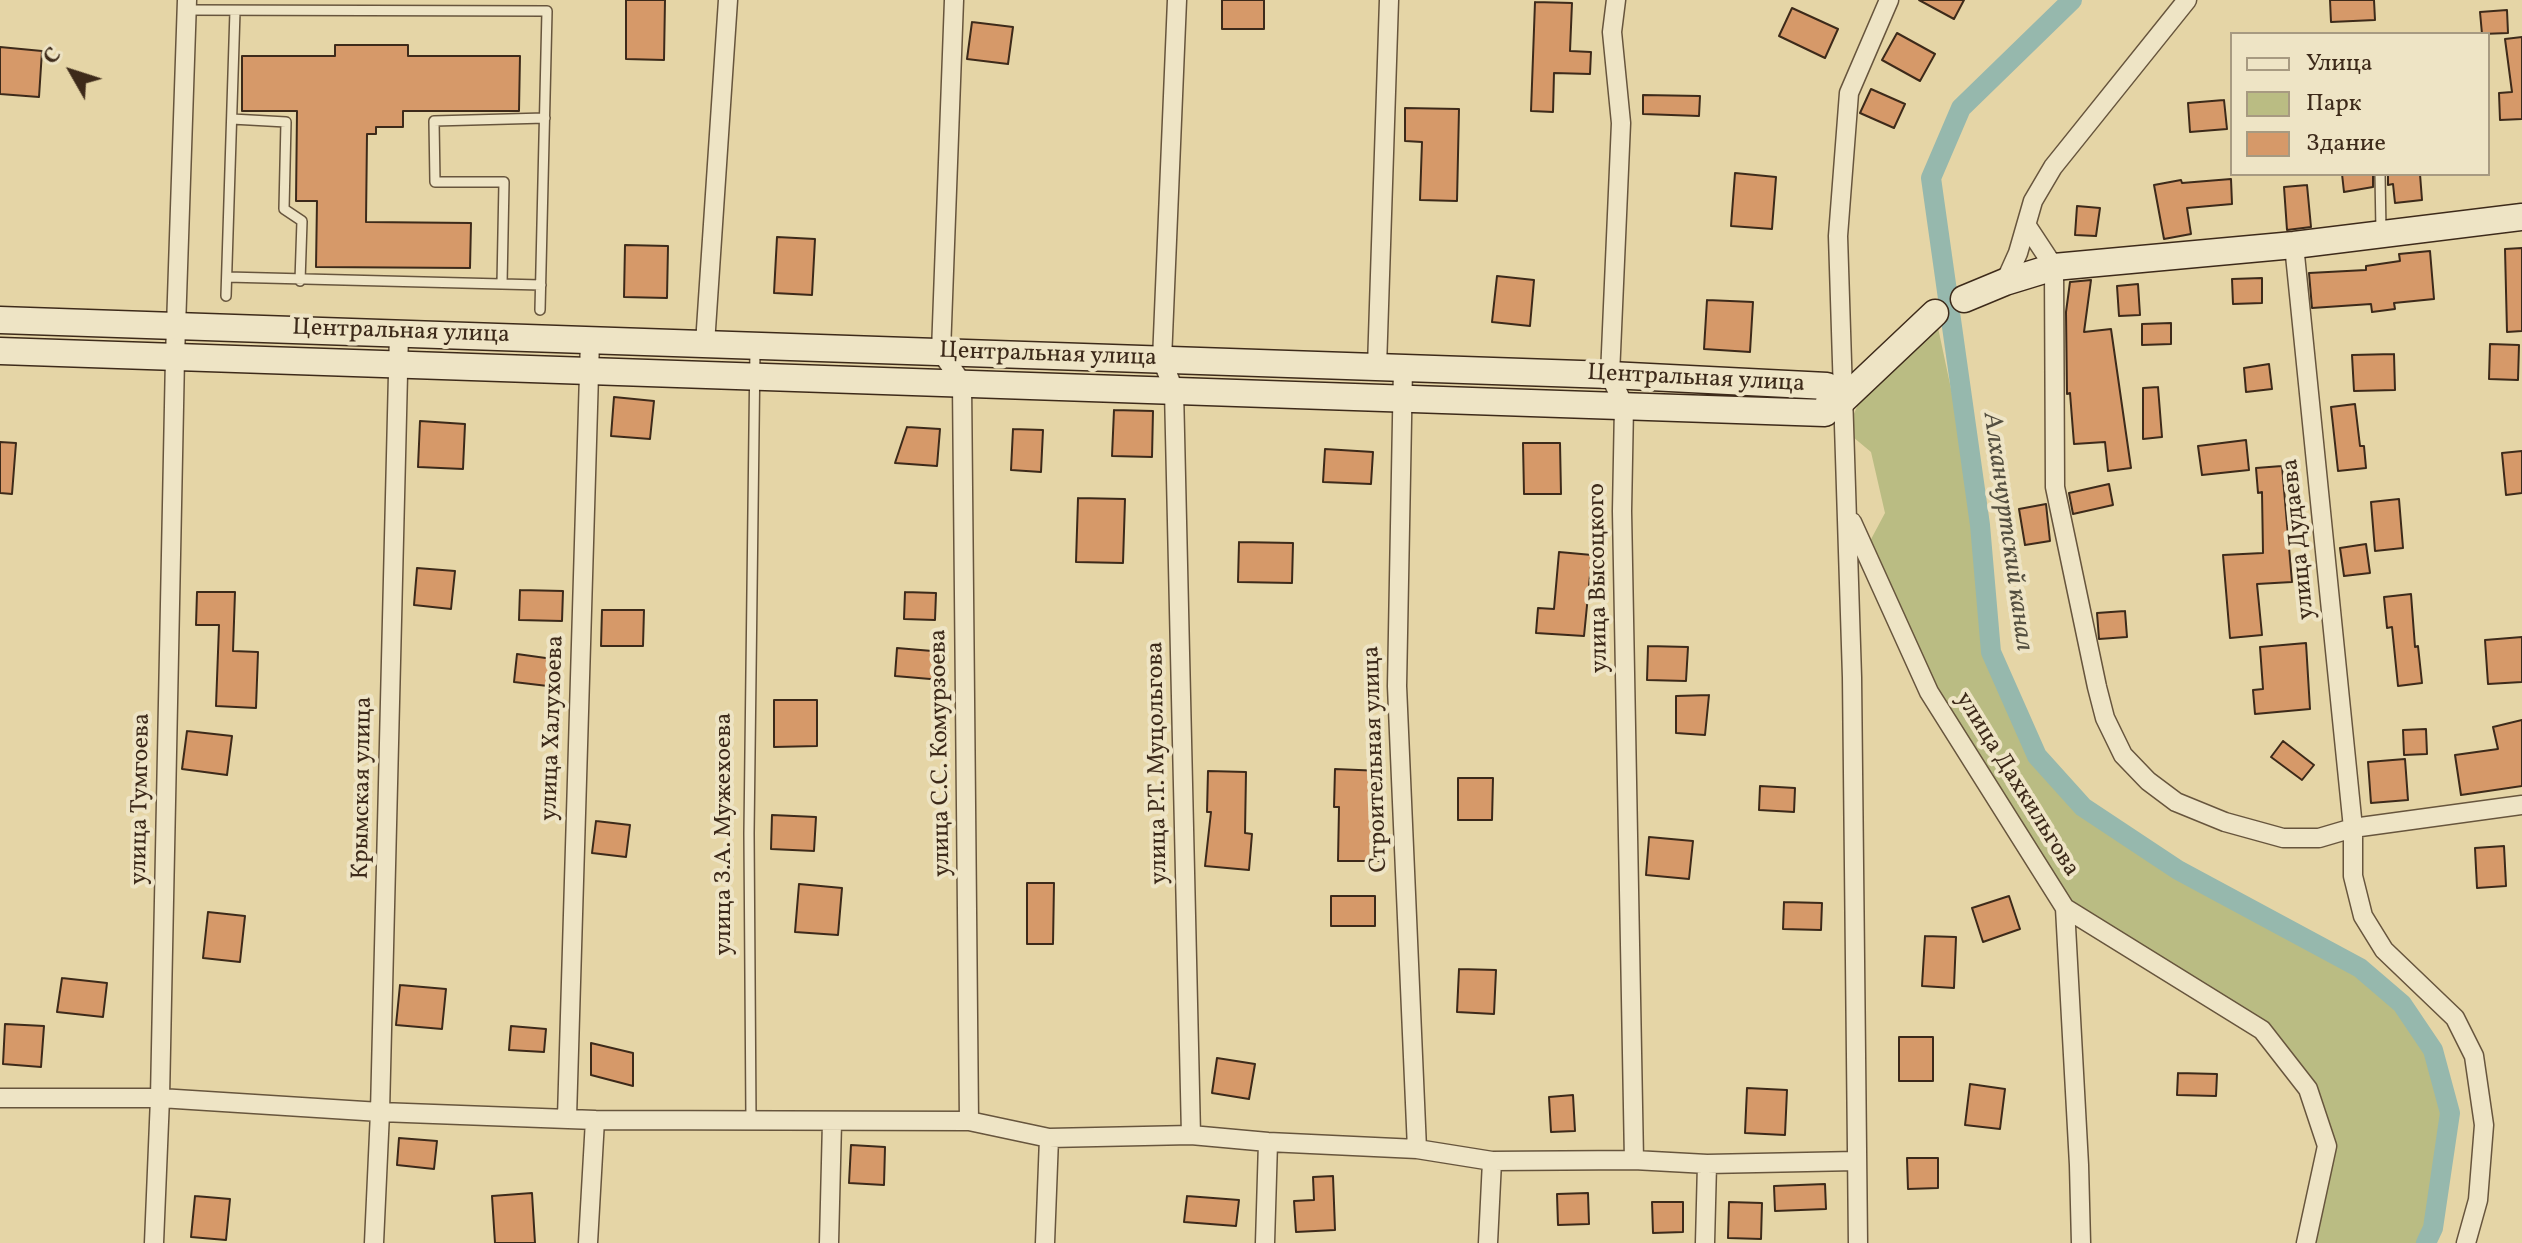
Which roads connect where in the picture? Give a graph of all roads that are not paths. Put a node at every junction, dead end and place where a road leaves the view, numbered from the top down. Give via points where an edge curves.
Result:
1 (728, 0) edge
2 (954, 0) edge
3 (1177, 0) edge
4 (1389, 0) edge
5 (1616, 0) edge
6 (1889, 0) edge
7 (2187, 0) edge
8 (187, 5) edge
9 (235, 11) junction
10 (545, 118) junction
11 (232, 119) junction
12 (2380, 176) edge
13 (2522, 217) edge
14 (2027, 226) junction
15 (2381, 234) junction
16 (2294, 245) junction
17 (2054, 267) junction
18 (227, 277) junction
19 (300, 281) junction
20 (2005, 282) junction
21 (502, 284) junction
22 (541, 285) junction
23 (226, 296) dead end
24 (1964, 299) dead end
25 (540, 310) dead end
26 (1935, 313) dead end
27 (0, 320) edge
28 (177, 326) junction
29 (399, 333) junction
30 (590, 340) junction
31 (705, 344) junction
32 (755, 346) junction
33 (0, 351) edge
34 (941, 352) junction
35 (175, 357) junction
36 (1162, 360) junction
37 (398, 364) junction
38 (1390, 367) junction
39 (587, 371) junction
40 (1610, 375) junction
41 (754, 376) junction
42 (962, 383) junction
43 (1174, 390) junction
44 (1403, 398) junction
45 (1836, 400) junction
46 (1624, 406) junction
47 (1848, 513) junction
48 (2522, 805) edge
49 (2353, 828) junction
50 (2065, 908) junction
51 (0, 1098) edge
52 (160, 1098) junction
53 (380, 1112) junction
54 (567, 1117) junction
55 (595, 1120) junction
56 (751, 1120) junction
57 (969, 1121) junction
58 (832, 1122) junction
59 (1191, 1135) junction
60 (1049, 1138) junction
61 (1268, 1142) junction
62 (1417, 1149) junction
63 (1634, 1160) junction
64 (1492, 1161) junction
65 (1856, 1161) junction
66 (1707, 1164) junction
67 (154, 1243) edge
68 (374, 1243) edge
69 (588, 1243) edge
70 (829, 1243) edge
71 (1045, 1243) edge
72 (1265, 1243) edge
73 (1488, 1243) edge
74 (1705, 1243) edge
75 (1858, 1243) edge
76 (2081, 1243) edge
77 (2306, 1243) edge
78 (2466, 1243) edge

1 - 31 street
2 - 34 street
3 - 36 street
4 - 38 street, Строительная улица
5 - 40 street, улица Высоцкого via 1612,32 1621,123
6 - 45 street via 1849,93 1838,236
7 - 14 street via 2053,167 2033,201
8 - 9 lane
8 - 28 street, улица Тумгоева
9 - 10 lane via 547,11
9 - 11 lane
10 - 21 lane via 434,121 435,182 504,182
10 - 22 lane
11 - 18 lane
11 - 19 lane via 286,122 284,209 302,221
12 - 15 lane
13 - 15 street
14 - 17 street
14 - 20 street
15 - 16 street
16 - 17 street
16 - 49 street, улица Дудаева
17 - 20 street
17 - 49 street via 2055,487 2097,687 2123,755 2176,802 2225,822 2283,838 2319,838
18 - 19 lane
18 - 23 lane
19 - 21 lane
20 - 24 street
21 - 22 lane
22 - 25 lane
26 - 45 street
27 - 28 street, Центральная улица
28 - 29 street, Центральная улица
28 - 35 street, улица Тумгоева
29 - 30 street, Центральная улица
29 - 37 street, Крымская улица
30 - 31 street, Центральная улица
30 - 39 street, улица Халухоева
31 - 32 street, Центральная улица
32 - 34 street, Центральная улица
32 - 41 lane, улица З.А. Мужехоева
33 - 35 street, Центральная улица
34 - 36 street, Центральная улица
34 - 42 street
35 - 37 street, Центральная улица
35 - 52 street, улица Тумгоева
36 - 38 street, Центральная улица
36 - 43 street
37 - 39 street, Центральная улица
37 - 53 street, Крымская улица
38 - 40 street, Центральная улица
38 - 44 street, Строительная улица
39 - 41 street, Центральная улица
39 - 54 street, улица Халухоева
40 - 45 street, Центральная улица via 1827,386
40 - 46 street, улица Высоцкого
41 - 42 street, Центральная улица
41 - 56 lane, улица З.А. Мужехоева
42 - 43 street, Центральная улица
42 - 57 street, улица С.С. Комурзоева
43 - 44 street, Центральная улица
43 - 59 street, улица Р.Т. Муцольгова
44 - 46 street, Центральная улица
44 - 62 street, Строительная улица via 1397,686
45 - 46 street, Центральная улица via 1825,413
45 - 47 street
46 - 63 street, улица Высоцкого
47 - 50 street, улица Дахкильгова via 1929,692
47 - 65 street
48 - 49 street
49 - 78 street, улица Дудаева via 2353,876 2363,916 2384,950 2455,1018 2474,1056 2484,1125 2478,1200
50 - 76 street, улица Дахкильгова
50 - 77 street via 2262,1030 2308,1089 2327,1146
51 - 52 street
52 - 53 street
52 - 67 street, улица Тумгоева
53 - 54 street
53 - 68 street, Крымская улица
54 - 55 street
55 - 56 street
55 - 69 street
56 - 58 street
57 - 58 street
57 - 60 street
58 - 70 street
59 - 60 street
59 - 61 street
60 - 71 street
61 - 62 street
61 - 72 street
62 - 64 street
63 - 64 street
63 - 66 street
64 - 73 street
65 - 66 street
65 - 75 street
66 - 74 street

